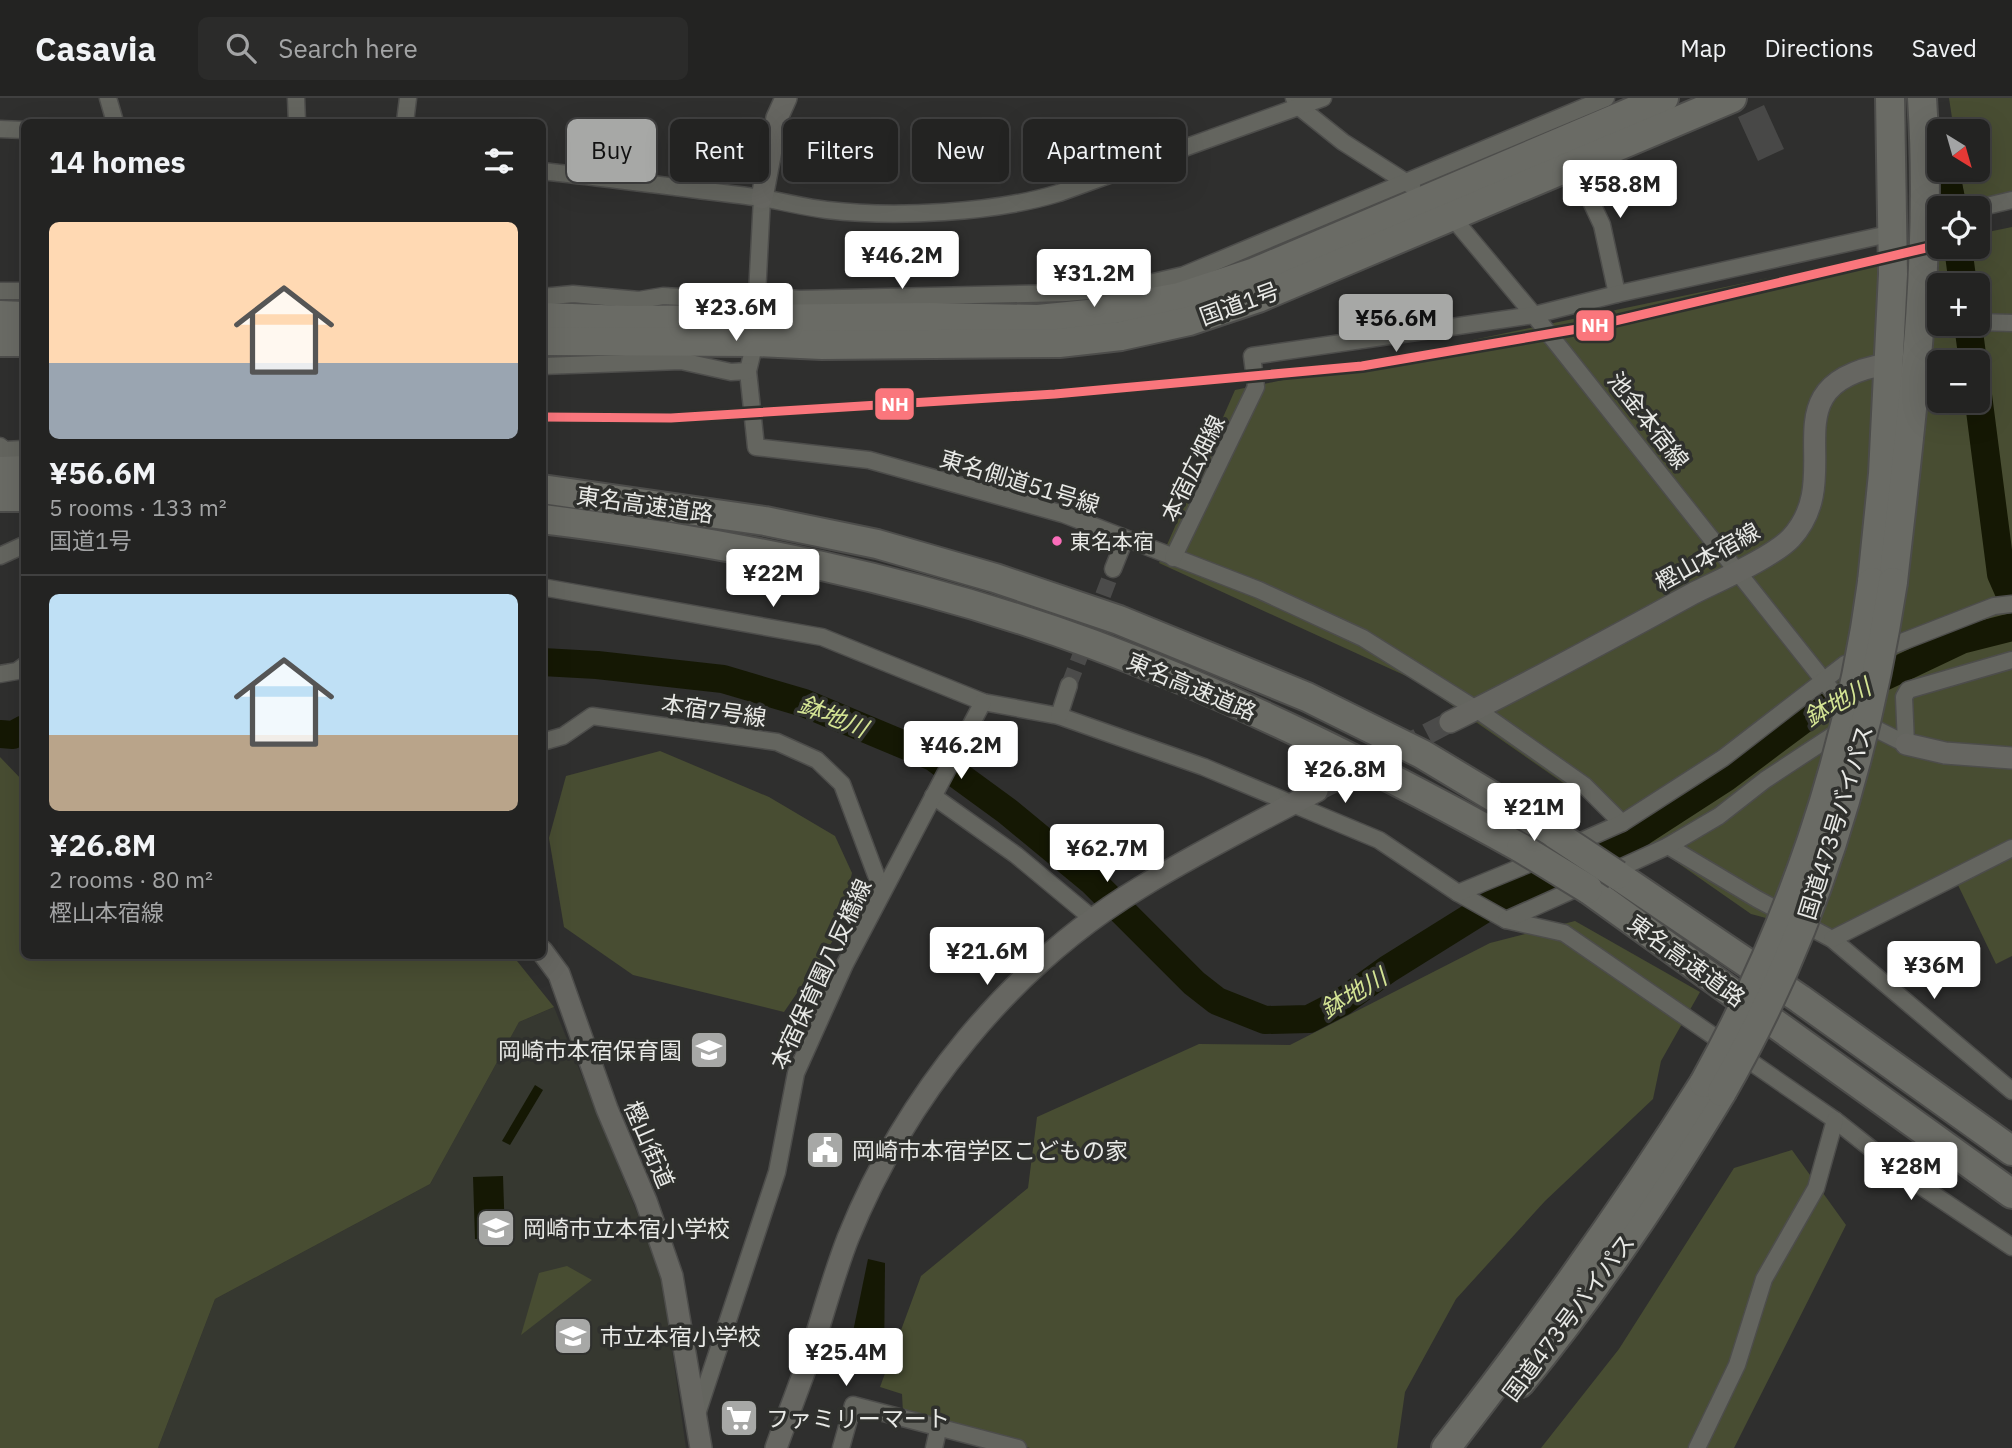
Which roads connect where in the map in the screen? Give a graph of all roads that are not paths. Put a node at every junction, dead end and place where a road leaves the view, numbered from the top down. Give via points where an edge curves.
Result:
1 (108, 98) edge
2 (296, 98) edge
3 (408, 98) edge
4 (786, 98) edge
5 (1323, 98) edge
6 (1664, 98) edge
7 (1732, 98) edge
8 (1890, 98) edge
9 (1922, 98) edge
10 (1296, 102) edge
11 (1614, 105) edge
12 (114, 119) edge
13 (297, 119) edge
14 (405, 119) edge
15 (0, 129) edge
16 (21, 130) edge
17 (1573, 163) junction
18 (546, 171) edge
19 (1405, 181) junction
20 (1931, 196) edge
21 (1430, 197) junction
22 (762, 198) junction
23 (2012, 200) edge
24 (1990, 205) edge
25 (1451, 215) junction
26 (1893, 233) junction
27 (1184, 275) junction
28 (1215, 285) junction
29 (0, 291) edge
30 (21, 291) edge
31 (1617, 294) junction
32 (546, 296) edge
33 (928, 296) junction
34 (0, 315) edge
35 (1534, 315) junction
36 (21, 316) edge
37 (546, 317) edge
38 (897, 317) junction
39 (756, 319) junction
40 (1990, 322) edge
41 (2012, 323) edge
42 (1927, 336) edge
43 (546, 341) edge
44 (0, 342) edge
45 (21, 342) edge
46 (1887, 364) junction
47 (546, 366) edge
48 (748, 371) junction
49 (0, 446) edge
50 (21, 449) edge
51 (21, 470) edge
52 (0, 471) edge
53 (546, 490) edge
54 (21, 496) edge
55 (0, 497) edge
56 (546, 519) edge
57 (1125, 539) junction
58 (21, 546) edge
59 (0, 556) edge
60 (1173, 558) junction
61 (1113, 569) tunnel mouth
62 (1737, 571) junction
63 (1882, 582) junction
64 (546, 588) edge
65 (2012, 604) edge
66 (2012, 660) edge
67 (21, 668) edge
68 (0, 674) edge
69 (1821, 680) junction
70 (1069, 685) tunnel mouth
71 (983, 702) junction
72 (1476, 709) junction
73 (1059, 716) junction
74 (1860, 718) junction
75 (1450, 722) tunnel mouth
76 (546, 741) edge
77 (1906, 744) junction
78 (2012, 758) edge
79 (1317, 791) tunnel mouth
80 (933, 796) junction
81 (1295, 803) junction
82 (1622, 823) junction
83 (1668, 846) junction
84 (2012, 848) edge
85 (882, 891) junction
86 (1458, 893) junction
87 (1096, 917) junction
88 (1506, 920) junction
89 (1832, 939) junction
90 (546, 956) edge
91 (1714, 1088) junction
92 (2012, 1090) edge
93 (1835, 1121) junction
94 (2012, 1151) edge
95 (2012, 1194) edge
96 (2012, 1248) edge
97 (696, 1420) junction
98 (939, 1426) junction
99 (701, 1448) edge
100 (776, 1448) edge
101 (841, 1448) edge
102 (934, 1448) edge
103 (1018, 1448) edge
104 (1447, 1448) edge
105 (1466, 1448) edge
106 (1697, 1448) edge

1 - 12 street
2 - 13 street
3 - 14 street
4 - 22 street via 777,118
5 - 10 street
6 - 11 highway, 国道1号
7 - 17 highway, 国道1号
8 - 26 highway, 国道473号バイパス
9 - 20 highway, 国道473号バイパス
10 - 19 street, 池金本宿線 via 1343,142
10 - 22 street via 1030,202 882,213 827,210
11 - 19 street
11 - 21 highway, 国道1号
15 - 16 street
17 - 25 highway, 国道1号
17 - 31 street via 1602,225
18 - 22 street
19 - 21 street, 池金本宿線
19 - 27 street
21 - 25 street, 池金本宿線
21 - 28 highway, 国道1号
22 - 39 street
23 - 24 street
25 - 35 street, 池金本宿線
25 - 39 highway, 国道1号 via 1258,298 1189,321 1121,336 1059,343 821,345
26 - 31 street
26 - 46 highway, 国道473号バイパス
27 - 28 street
27 - 33 street via 1132,287 1066,293
28 - 38 highway, 国道1号 via 1179,297 1038,319
29 - 30 street
31 - 35 street
32 - 39 street via 697,298
33 - 38 street
33 - 39 street via 799,299
34 - 36 highway
35 - 60 street, 本宿広畑線 via 1252,356 1256,387
35 - 62 street, 池金本宿線
37 - 39 highway, 国道1号
38 - 39 highway, 国道1号
39 - 43 highway, 国道1号
39 - 48 street
40 - 41 street
42 - 63 highway, 国道473号バイパス
44 - 45 highway
46 - 62 street, 樫山本宿線 via 1845,375 1828,390 1816,410 1814,489 1804,518 1791,539
46 - 63 highway, 国道473号バイパス
47 - 48 street via 681,361
48 - 57 street, 東名側道51号線 via 756,447 869,460 1063,514
49 - 50 street
51 - 52 highway
53 - 94 highway, 東名高速道路, bridge via 777,524 877,544 1119,620 1307,697 1422,754 1555,834 1800,999
54 - 55 highway
56 - 95 highway, 東名高速道路, bridge via 735,546 867,575 981,607 1092,644 1312,738 1521,848 1588,890
57 - 60 street, 東名側道51号線
57 - 61 street
58 - 59 street
60 - 72 street, 東名側道51号線 via 1259,590 1363,638
62 - 69 street, 池金本宿線
62 - 72 street, 樫山本宿線
63 - 91 highway, 国道473号バイパス, bridge via 1880,666 1840,821 1791,957 1757,1032
64 - 71 street via 822,637
65 - 69 street via 1994,606 1845,664
66 - 77 street via 1908,690 1904,697
67 - 68 street
69 - 74 street, 池金本宿線
69 - 82 street via 1723,758
70 - 73 street
71 - 73 street
71 - 80 street, 本宿保育園八反橋線
72 - 75 street, 樫山本宿線
72 - 82 street, 東名側道51号線 via 1584,785
73 - 81 street
74 - 77 street, 池金本宿線
74 - 83 street
76 - 85 street, 本宿7号線 via 563,736 592,716 777,742 817,760 842,784
77 - 78 street via 1945,753
79 - 81 street
80 - 85 street, 本宿保育園八反橋線
80 - 87 street
81 - 86 street via 1379,840
81 - 87 street via 1140,887
82 - 86 street
83 - 88 street
83 - 89 street
84 - 89 street
85 - 97 street, 本宿保育園八反橋線 via 796,1073 777,1172
86 - 88 street
87 - 100 street via 1009,993 919,1103 879,1172 848,1239
88 - 93 street via 1564,933
89 - 92 street
90 - 97 street, 樫山街道 via 559,974 672,1276
91 - 104 highway, 国道473号バイパス
91 - 105 highway, 国道473号バイパス via 1671,1177 1552,1345
93 - 96 street
93 - 106 street via 1816,1188 1764,1279 1737,1365
97 - 99 street, 樫山街道
98 - 101 street via 853,1405
98 - 102 street
98 - 103 street

